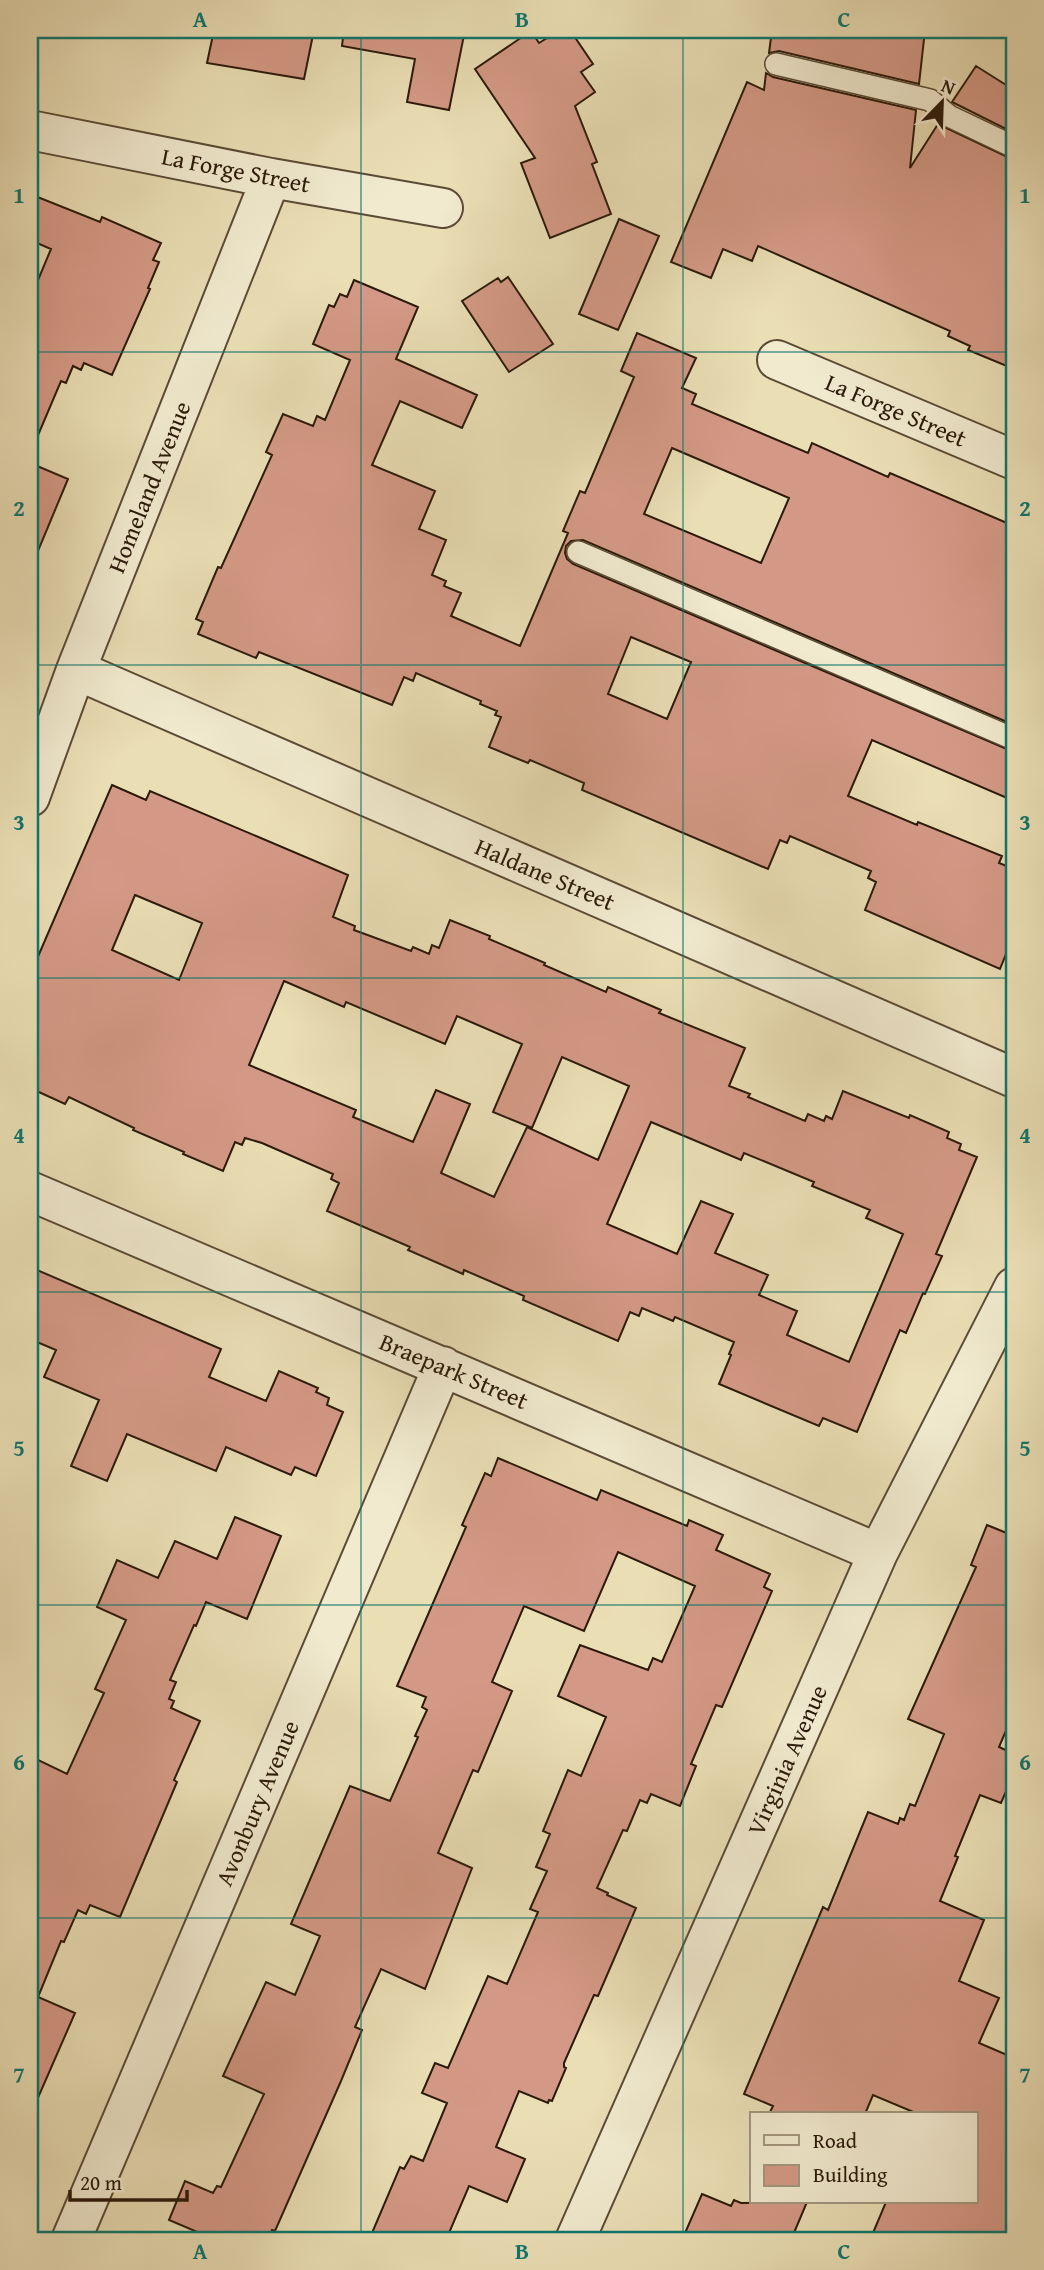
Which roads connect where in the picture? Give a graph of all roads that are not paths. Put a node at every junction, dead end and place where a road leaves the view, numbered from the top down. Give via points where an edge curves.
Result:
1 (776, 64) dead end
2 (30, 130) edge
3 (1014, 147) edge
4 (271, 178) junction
5 (443, 208) dead end
6 (777, 360) dead end
7 (1014, 460) edge
8 (578, 552) dead end
9 (76, 670) junction
10 (1014, 739) edge
11 (30, 797) edge
12 (1014, 1077) edge
13 (30, 1191) edge
14 (1014, 1287) edge
15 (443, 1366) junction
16 (878, 1553) junction
17 (71, 2240) edge
18 (575, 2240) edge

1 - 3 lane via 930,100 949,116
2 - 4 street, La Forge Street
4 - 5 street, La Forge Street
4 - 9 street, Homeland Avenue
6 - 7 street, La Forge Street
8 - 10 lane
9 - 11 street, Homeland Avenue
9 - 12 street, Haldane Street
13 - 15 street, Braepark Street
14 - 16 street, Virginia Avenue
15 - 16 street, Braepark Street
15 - 17 street, Avonbury Avenue
16 - 18 street, Virginia Avenue

